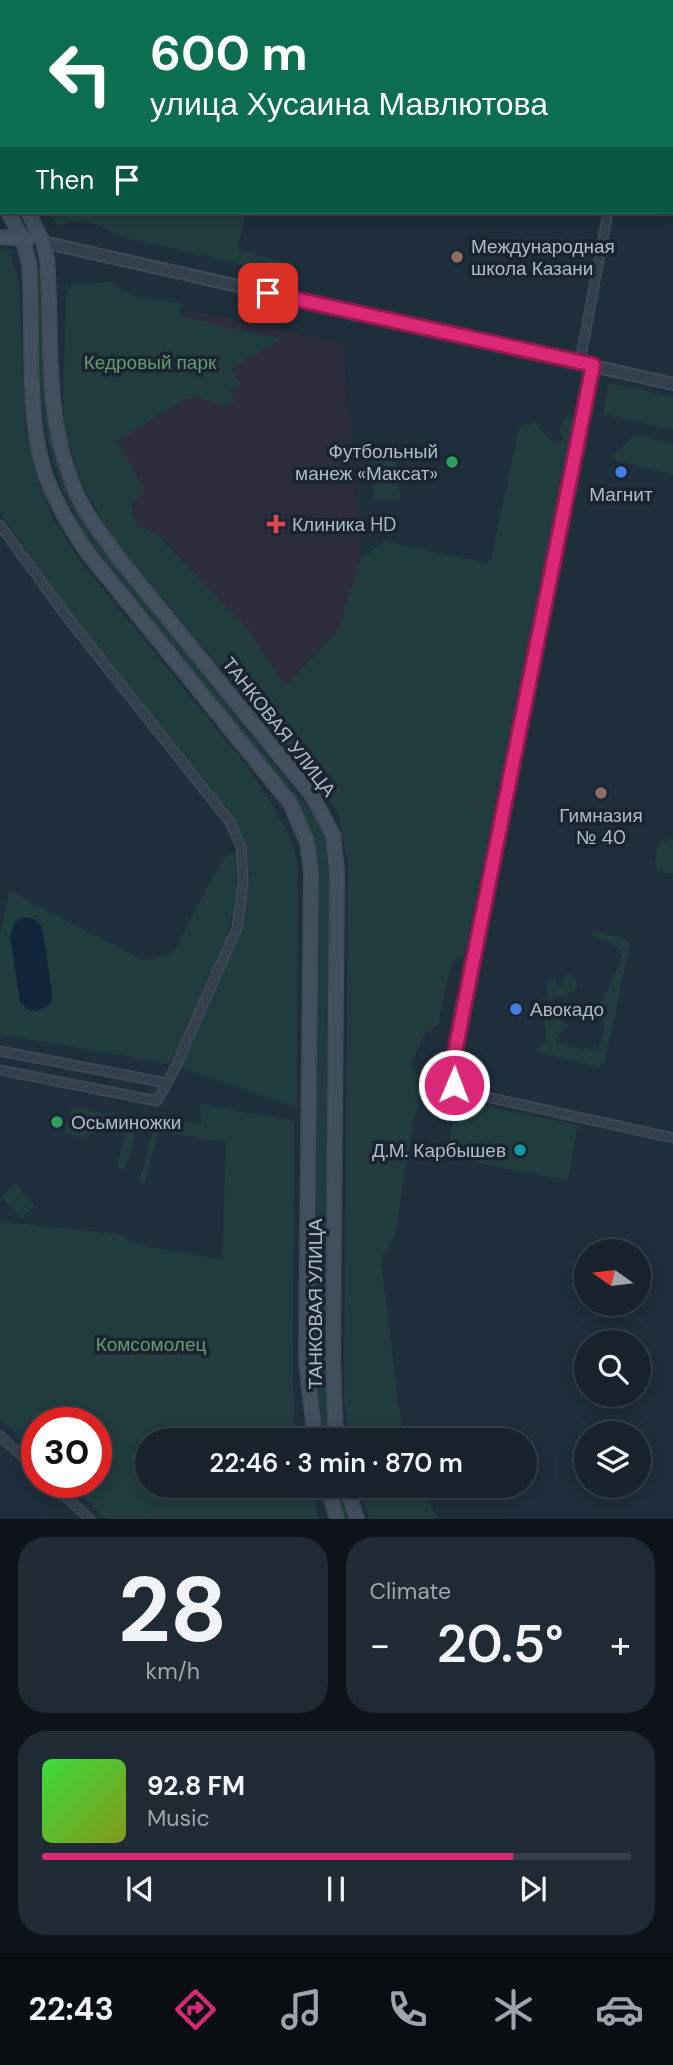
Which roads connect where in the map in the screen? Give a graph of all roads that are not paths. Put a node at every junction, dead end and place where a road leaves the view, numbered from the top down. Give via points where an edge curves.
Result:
1 (9, 214) edge
2 (29, 214) edge
3 (608, 214) edge
4 (0, 237) edge
5 (22, 238) junction
6 (43, 242) junction
7 (580, 362) junction
8 (593, 365) junction
9 (673, 384) edge
10 (0, 525) edge
11 (0, 1051) edge
12 (0, 1070) edge
13 (166, 1083) junction
14 (673, 1138) edge
15 (314, 1428) edge
16 (336, 1428) edge
17 (0, 1436) edge
18 (21, 1455) edge
19 (67, 1498) edge
20 (331, 1498) edge
21 (350, 1498) edge
22 (90, 1519) edge
23 (337, 1519) edge
24 (357, 1519) edge

1 - 5 main road, ТАНКОВАЯ УЛИЦА
2 - 6 main road, ТАНКОВАЯ УЛИЦА
3 - 7 street
4 - 5 main road
5 - 6 main road
5 - 15 main road, ТАНКОВАЯ УЛИЦА via 30,276 35,428 46,475 65,518 87,552 290,803 307,842 311,886 306,1360
6 - 7 street
6 - 16 main road, ТАНКОВАЯ УЛИЦА via 51,402 73,486 118,557 313,797 332,835 337,871
7 - 8 street
8 - 9 street
8 - 14 street via 451,1073 454,1085 469,1093
10 - 13 street via 230,822 241,847 243,881 237,928
11 - 13 street
12 - 13 street via 157,1101
17 - 18 street
19 - 22 street
20 - 23 main road
21 - 24 main road

